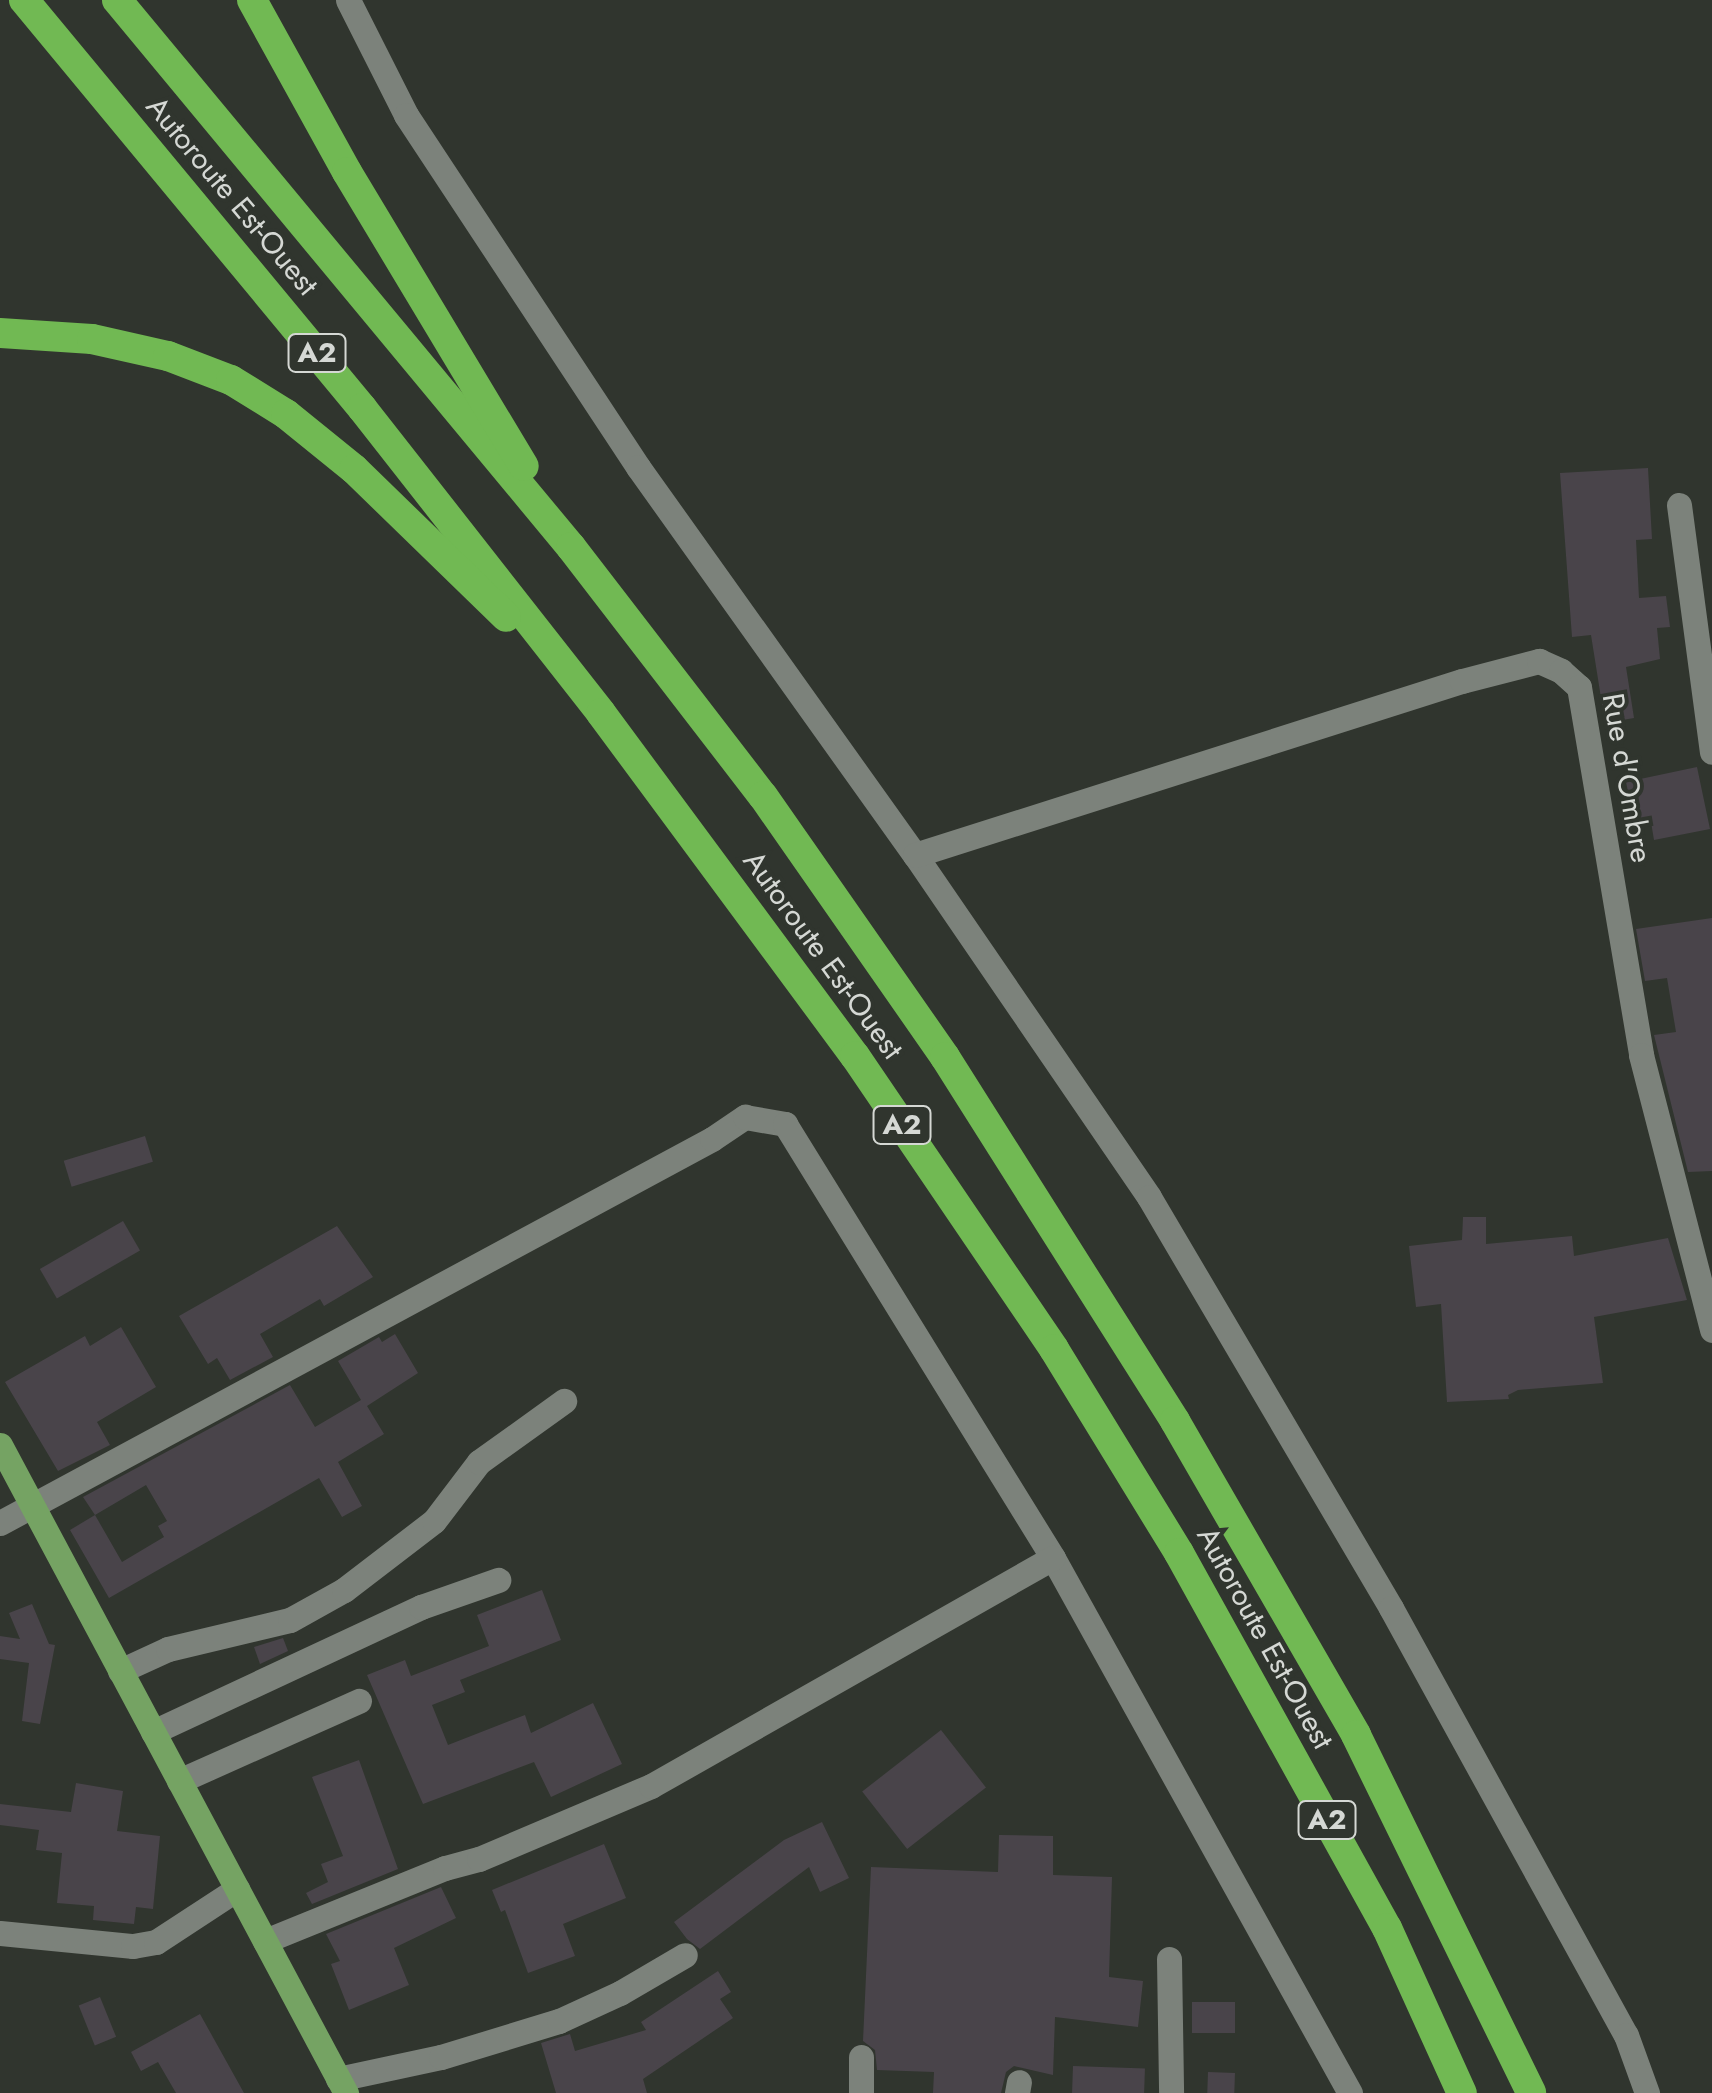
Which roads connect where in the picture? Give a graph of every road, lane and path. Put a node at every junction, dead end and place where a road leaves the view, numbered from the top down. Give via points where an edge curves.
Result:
1 (24, 0) edge
2 (117, 0) edge
3 (252, 0) edge
4 (348, 0) edge
5 (0, 333) edge
6 (1679, 506) dead end
7 (571, 546) junction
8 (601, 713) junction
9 (1712, 752) edge
10 (915, 855) junction
11 (1712, 1330) edge
12 (564, 1401) dead end
13 (0, 1445) edge
14 (31, 1502) junction
15 (0, 1522) edge
16 (1053, 1558) junction
17 (498, 1580) dead end
18 (120, 1671) junction
19 (359, 1701) dead end
20 (153, 1732) junction
21 (180, 1781) junction
22 (237, 1889) junction
23 (0, 1933) edge
24 (264, 1941) junction
25 (685, 1955) dead end
26 (1169, 1959) dead end
27 (861, 2057) dead end
28 (342, 2086) edge
29 (862, 2093) edge
30 (1170, 2093) edge
31 (1350, 2093) edge
32 (1462, 2093) edge
33 (1531, 2093) edge
34 (1647, 2093) edge

1 - 8 highway, Autoroute Est-Ouest / A2 via 362,408
2 - 7 highway, Autoroute Est-Ouest / A2
3 - 7 highway
4 - 10 street via 406,115 628,451
5 - 8 highway via 92,338 168,356 231,380 286,414 390,503
6 - 9 street
7 - 33 highway, Autoroute Est-Ouest / A2 via 857,927 1051,1219 1356,1735
8 - 32 highway, Autoroute Est-Ouest / A2 via 855,1056 1054,1350 1178,1553 1387,1928
10 - 11 street, Rue d'Ombre via 1462,681 1540,661 1561,671 1579,687 1641,1055
10 - 34 street via 1149,1197 1392,1608 1626,2035
12 - 18 street via 479,1462 434,1521 344,1590 290,1620 168,1649
13 - 14 main road
14 - 15 street
14 - 16 street via 745,1117 785,1124
14 - 18 main road
16 - 24 street via 651,1786
16 - 31 street
17 - 20 street via 421,1606
18 - 20 main road
19 - 21 street
20 - 21 main road
21 - 22 main road
22 - 23 street via 156,1942 133,1946
22 - 24 main road
24 - 28 main road
25 - 28 street via 559,2021
26 - 30 street
27 - 29 street

